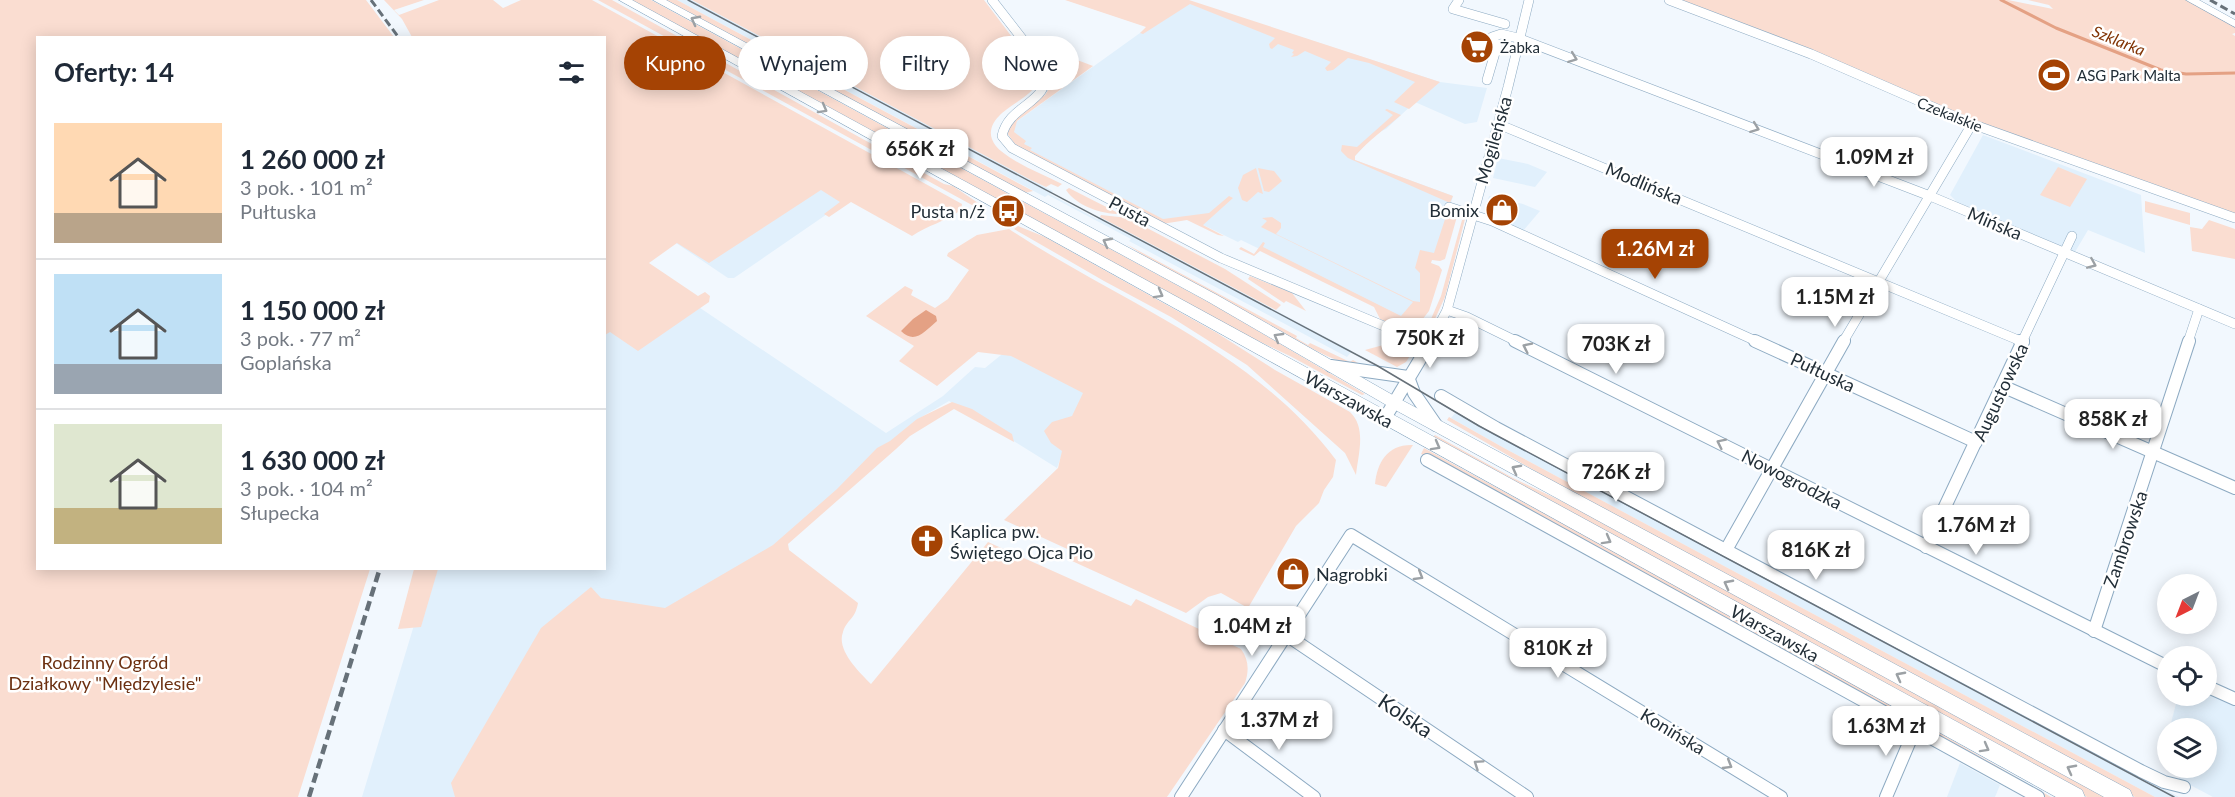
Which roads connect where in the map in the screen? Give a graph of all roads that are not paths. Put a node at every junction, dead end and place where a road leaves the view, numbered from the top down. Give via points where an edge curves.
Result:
1 (624, 0) edge
2 (658, 0) edge
3 (992, 0) edge
4 (1459, 0) edge
5 (1529, 0) edge
6 (1670, 0) edge
7 (2191, 0) edge
8 (1505, 24) dead end
9 (2235, 24) edge
10 (1518, 38) junction
11 (1487, 80) dead end
12 (1498, 124) junction
13 (1972, 124) junction
14 (1930, 196) junction
15 (1449, 207) dead end
16 (1473, 214) junction
17 (2235, 218) edge
18 (2072, 236) dead end
19 (2065, 252) junction
20 (1878, 280) junction
21 (2199, 309) junction
22 (1448, 310) junction
23 (2235, 324) edge
24 (2023, 342) junction
25 (1427, 345) junction
26 (1329, 365) junction
27 (1826, 374) junction
28 (1408, 377) junction
29 (2002, 386) junction
30 (1441, 396) dead end
31 (1394, 402) junction
32 (1385, 418) junction
33 (1436, 425) junction
34 (1976, 442) junction
35 (2154, 453) junction
36 (1427, 460) dead end
37 (1773, 469) junction
38 (2235, 488) edge
39 (1926, 547) junction
40 (1726, 550) junction
41 (2094, 631) junction
42 (1285, 634) junction
43 (2157, 662) edge
44 (2217, 691) edge
45 (2235, 699) edge
46 (1915, 729) junction
47 (1224, 730) junction
48 (2184, 787) dead end
49 (1181, 797) edge
50 (1314, 797) edge
51 (1527, 797) edge
52 (1781, 797) edge
53 (1886, 797) edge
54 (2038, 797) edge
55 (2075, 797) edge
56 (2122, 797) edge

1 -> 32 main road, Warszawska
26 -> 2 main road, Warszawska
3 - 25 street, Pusta via 1048,76 1042,92 1004,122 1002,136 1020,154 1057,169 1221,258
4 - 8 street via 1453,9
5 - 10 street, Mogileńska
6 - 13 street, Czekalskie via 1811,54
7 - 9 main road
10 - 11 street via 1501,34 1492,37 1497,46
10 - 12 street, Mogileńska
10 -> 14 street, Mińska
12 - 16 street, Mogileńska
12 - 20 street, Modlińska
13 - 14 street
13 - 17 street, Czekalskie
14 - 19 street, Mińska
14 - 20 street
15 - 16 street, Pułtuska
16 - 22 street, Mogileńska
16 - 27 street, Pułtuska
18 - 19 street, Augustowska
19 -> 21 street, Mińska
19 - 24 street, Augustowska
20 - 24 street, Modlińska
20 - 27 street
21 - 23 street, Mińska
21 - 35 street, Zambrowska
22 - 25 street, Mogileńska
37 -> 22 street, Nowogrodzka
24 - 29 street, Augustowska
25 - 28 street, Mogileńska
26 - 28 street, Warszawska
26 - 31 main road, Warszawska
27 - 34 street, Pułtuska
27 - 37 street
28 - 31 street, Mogileńska
28 - 33 street
29 - 34 street, Augustowska
29 - 35 street
30 - 40 street
31 - 32 street, Mogileńska
31 - 33 main road, Warszawska
32 -> 55 main road, Warszawska
56 -> 33 main road, Warszawska
34 - 39 street, Augustowska
35 - 38 street
35 - 41 street, Zambrowska
36 - 46 street, Warszawska
37 - 39 street, Nowogrodzka
37 - 40 street
39 - 41 street, Nowogrodzka
40 - 48 street via 2141,771
41 - 43 street, Nowogrodzka
42 - 47 street
51 -> 42 street, Kolska
42 -> 52 street, Konińska via 1351,535
44 - 45 street
46 - 53 street
46 - 54 street, Warszawska
47 - 49 street
47 - 50 street

